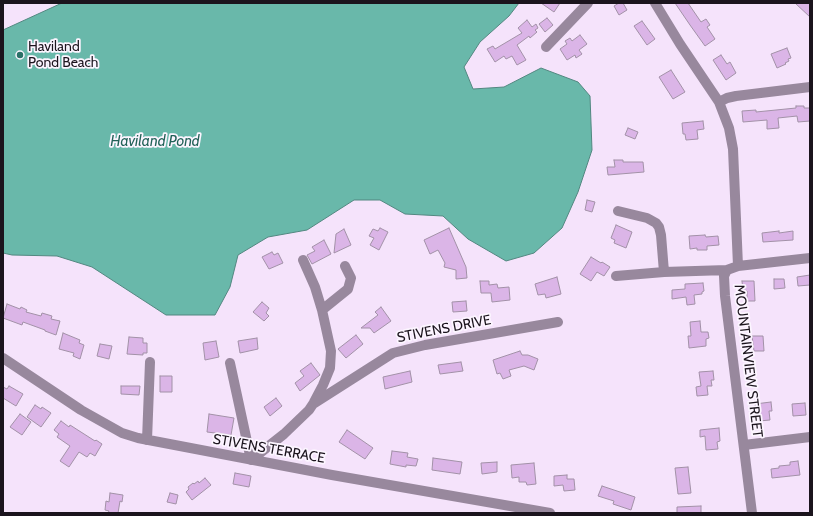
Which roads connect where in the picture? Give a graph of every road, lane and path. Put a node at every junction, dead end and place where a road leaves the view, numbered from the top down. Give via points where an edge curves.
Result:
1 (588, 3) edge
2 (655, 3) edge
3 (546, 47) dead end
4 (810, 87) edge
5 (719, 102) junction
6 (618, 211) dead end
7 (810, 258) edge
8 (303, 260) dead end
9 (345, 266) dead end
10 (738, 266) junction
11 (727, 270) junction
12 (664, 272) junction
13 (616, 276) dead end
14 (322, 310) junction
15 (558, 322) dead end
16 (3, 358) edge
17 (150, 362) dead end
18 (230, 363) dead end
19 (312, 404) junction
20 (810, 437) edge
21 (147, 440) junction
22 (744, 445) junction
23 (251, 460) junction
24 (550, 513) edge
25 (752, 513) edge

1 - 3 street
2 - 5 street, MOUNTAINVIEW STREET
4 - 5 street via 736,96
5 - 10 street, MOUNTAINVIEW STREET via 729,128 733,149
6 - 12 street via 647,218 656,223 661,235
7 - 10 street
8 - 14 street
9 - 14 street via 351,278 348,289
10 - 11 street, MOUNTAINVIEW STREET
11 - 12 street
11 - 22 street, MOUNTAINVIEW STREET via 724,282
12 - 13 street
14 - 19 street via 331,351 330,368
15 - 19 street, STIVENS DRIVE via 393,353
16 - 21 street, STIVENS TERRACE via 122,433
17 - 21 street
18 - 23 street
19 - 23 street, STIVENS DRIVE via 284,434
20 - 22 street
21 - 23 street, STIVENS TERRACE
22 - 25 street, MOUNTAINVIEW STREET
23 - 24 street, STIVENS TERRACE

